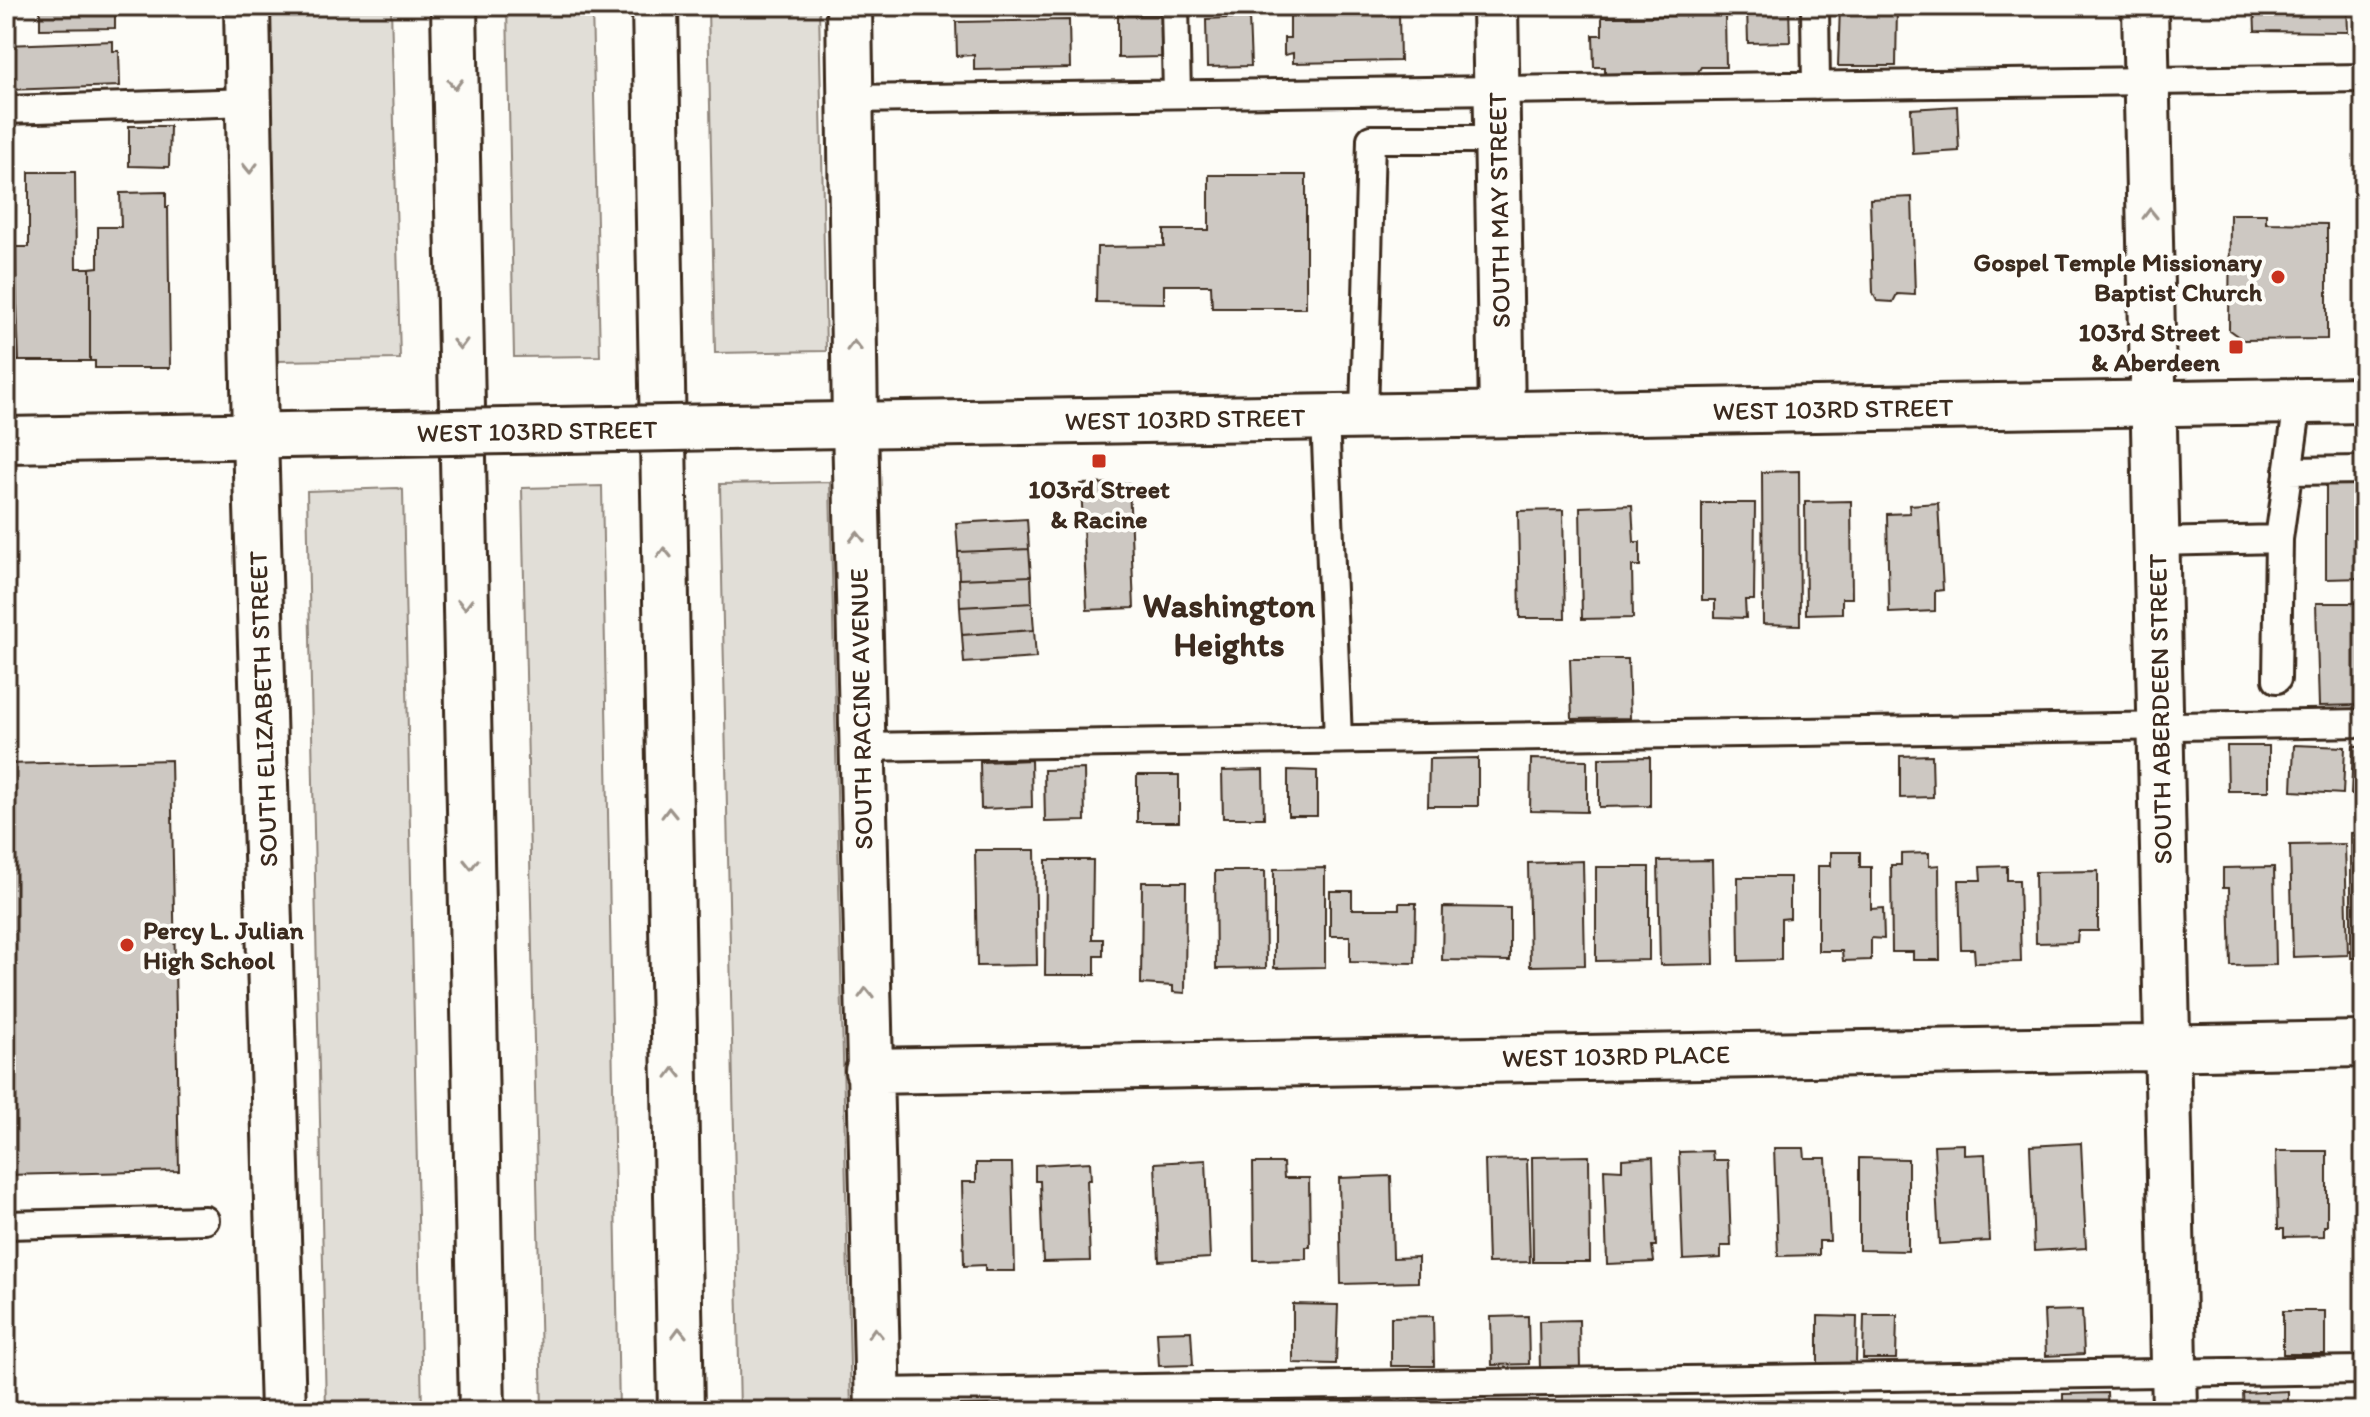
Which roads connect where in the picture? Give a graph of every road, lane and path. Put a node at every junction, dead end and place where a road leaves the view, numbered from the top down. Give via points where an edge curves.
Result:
1 (247, 6) edge
2 (454, 6) edge
3 (655, 6) edge
4 (849, 6) edge
5 (1175, 6) edge
6 (1495, 6) edge
7 (1815, 6) edge
8 (2145, 6) edge
9 (2364, 78) edge
10 (2147, 81) junction
11 (1816, 86) junction
12 (1497, 90) junction
13 (1177, 94) junction
14 (850, 99) junction
15 (249, 102) junction
16 (6, 110) edge
17 (1497, 139) junction
18 (2364, 400) edge
19 (2298, 402) junction
20 (2154, 404) junction
21 (1502, 414) junction
22 (1344, 417) junction
23 (855, 424) junction
24 (255, 436) junction
25 (6, 440) edge
26 (2364, 470) edge
27 (2288, 471) junction
28 (2279, 539) junction
29 (2156, 542) junction
30 (2277, 679) dead end
31 (2364, 723) edge
32 (2160, 726) junction
33 (1338, 739) junction
34 (862, 747) junction
35 (2364, 1044) edge
36 (2167, 1046) junction
37 (868, 1071) junction
38 (205, 1220) dead end
39 (6, 1225) edge
40 (2364, 1370) edge
41 (2174, 1392) edge
42 (877, 1401) edge
43 (283, 1411) edge
44 (482, 1411) edge
45 (681, 1411) edge

1 - 15 main road, SOUTH ELIZABETH STREET
2 -> 44 main road
45 -> 3 main road
4 - 14 main road, SOUTH RACINE AVENUE
5 - 13 lane
6 - 12 main road, SOUTH MAY STREET
7 - 11 lane
8 - 10 main road, SOUTH ABERDEEN STREET
9 - 10 lane
10 - 11 lane
20 -> 10 main road, SOUTH ABERDEEN STREET
11 - 12 lane
12 - 13 lane
12 - 17 main road, SOUTH MAY STREET
13 - 14 lane
23 -> 14 main road, SOUTH RACINE AVENUE
15 - 16 lane
15 -> 24 main road, SOUTH ELIZABETH STREET
17 - 21 main road, SOUTH MAY STREET
17 - 22 lane via 1371,139
18 - 19 main road, WEST 103RD STREET
19 - 20 main road, WEST 103RD STREET
19 - 27 lane
20 - 21 main road, WEST 103RD STREET
20 - 29 main road, SOUTH ABERDEEN STREET
21 - 22 main road, WEST 103RD STREET
22 - 23 main road, WEST 103RD STREET
22 - 33 lane
23 - 24 main road, WEST 103RD STREET, bridge
34 -> 23 main road, SOUTH RACINE AVENUE
24 - 25 main road, WEST 103RD STREET
24 - 43 main road, SOUTH ELIZABETH STREET
26 - 27 lane
27 - 28 lane
28 - 29 lane
28 - 30 lane
29 - 32 main road, SOUTH ABERDEEN STREET
31 - 32 lane
32 - 33 lane
32 - 36 main road, SOUTH ABERDEEN STREET
33 - 34 lane
37 -> 34 main road, SOUTH RACINE AVENUE
35 - 36 main road, WEST 103RD PLACE
36 - 37 main road, WEST 103RD PLACE
36 - 41 main road, SOUTH ABERDEEN STREET
42 -> 37 main road, SOUTH RACINE AVENUE
38 - 39 lane
40 - 41 lane
41 - 42 lane

